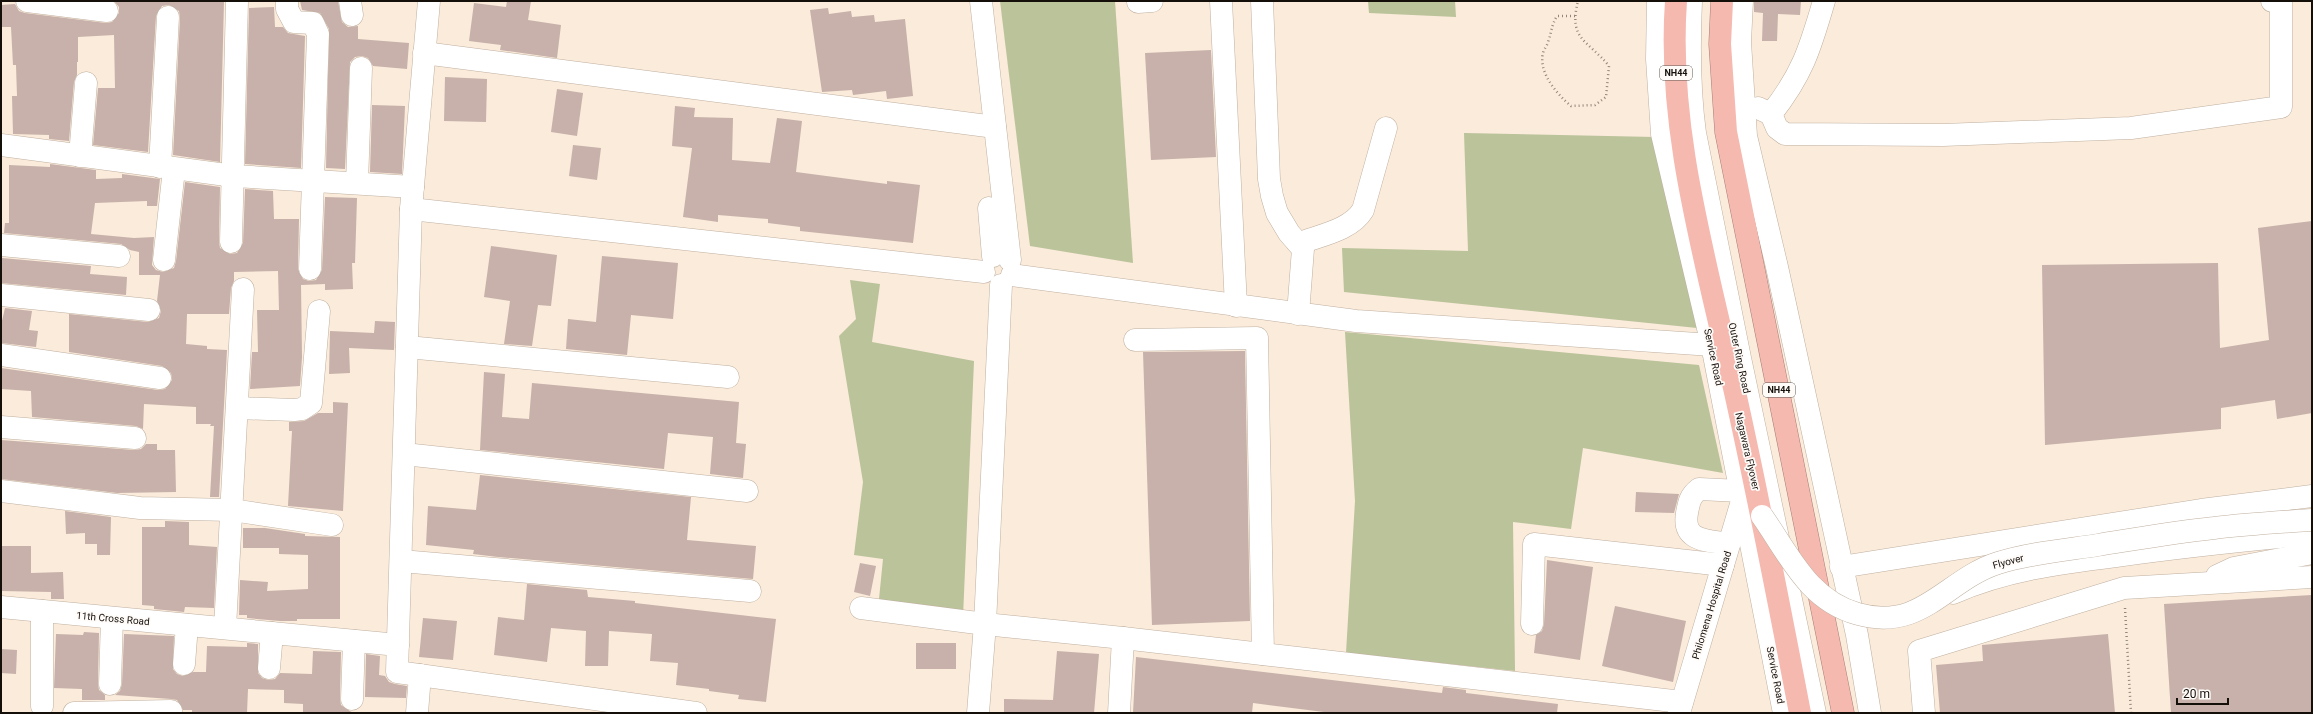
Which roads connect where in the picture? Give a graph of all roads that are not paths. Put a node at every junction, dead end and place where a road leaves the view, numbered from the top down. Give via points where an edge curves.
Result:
1 (27, 1) edge
2 (237, 1) edge
3 (287, 1) edge
4 (429, 1) edge
5 (967, 1) edge
6 (981, 1) edge
7 (1221, 1) edge
8 (1262, 1) edge
9 (1658, 1) edge
10 (1676, 1) edge
11 (1691, 1) edge
12 (1722, 1) edge
13 (1742, 1) edge
14 (1824, 1) edge
15 (2272, 1) edge
16 (107, 11) dead end
17 (168, 17) dead end
18 (424, 53) junction
19 (361, 68) dead end
20 (86, 83) dead end
21 (1722, 98) junction
22 (1744, 101) junction
23 (1771, 114) junction
24 (988, 126) junction
25 (1386, 128) dead end
26 (1, 146) edge
27 (80, 156) junction
28 (167, 168) junction
29 (234, 176) junction
30 (312, 180) junction
31 (356, 183) junction
32 (413, 187) junction
33 (411, 209) junction
34 (231, 242) dead end
35 (1300, 243) junction
36 (1, 245) edge
37 (119, 256) dead end
38 (164, 260) dead end
39 (310, 269) dead end
40 (1000, 270) junction
41 (243, 289) dead end
42 (1, 294) edge
43 (1236, 306) junction
44 (149, 310) dead end
45 (320, 311) dead end
46 (1298, 314) junction
47 (1135, 340) dead end
48 (1712, 345) junction
49 (407, 347) junction
50 (1, 354) edge
51 (728, 377) dead end
52 (160, 378) dead end
53 (237, 408) junction
54 (1, 427) edge
55 (135, 438) dead end
56 (404, 454) junction
57 (1, 491) edge
58 (747, 491) dead end
59 (1742, 495) junction
60 (2312, 496) edge
61 (232, 510) junction
62 (1762, 516) junction
63 (2312, 520) edge
64 (332, 525) dead end
65 (2312, 534) edge
66 (1729, 544) junction
67 (2312, 553) edge
68 (401, 561) junction
69 (1723, 565) junction
70 (1841, 567) junction
71 (2312, 577) edge
72 (2201, 583) junction
73 (750, 591) dead end
74 (1, 607) edge
75 (861, 608) dead end
76 (42, 611) junction
77 (112, 618) junction
78 (985, 624) junction
79 (1532, 624) dead end
80 (187, 625) junction
81 (226, 628) junction
82 (272, 633) junction
83 (1857, 635) junction
84 (1123, 638) junction
85 (354, 640) junction
86 (398, 645) junction
87 (1263, 654) junction
88 (184, 664) dead end
89 (269, 668) dead end
90 (420, 675) junction
91 (110, 684) dead end
92 (352, 699) dead end
93 (42, 706) dead end
94 (596, 706) edge
95 (1681, 708) edge
96 (171, 711) dead end
97 (686, 712) edge
98 (74, 713) edge
99 (417, 713) edge
100 (978, 713) edge
101 (1119, 713) edge
102 (1784, 713) edge
103 (1800, 713) edge
104 (1815, 713) edge
105 (1843, 713) edge
106 (1870, 713) edge
107 (1924, 713) edge

1 - 16 street
2 - 29 street
3 - 30 street via 290,18 294,22 312,23 318,34
4 - 18 street
5 - 24 street
6 - 24 street
7 - 43 street
8 - 35 street via 1271,190 1277,213 1289,233
9 - 48 street, Service Road via 1657,59 1662,134
10 - 62 highway, Nagawara Flyover / NH44 via 1673,39 1681,144
11 - 104 street, Outer Ring Road / NH44 via 1690,88 1696,141
12 - 21 highway, NH44
13 - 22 street via 1740,42
14 - 23 street via 1804,63 1793,84
15 - 23 street via 2281,2 2281,107 2131,128 1943,134 1785,134 1777,128
17 - 28 street
18 - 24 street
18 - 32 street
19 - 31 street
20 - 27 street
21 - 22 street
21 - 105 highway, NH44 via 1726,132
22 - 23 street
22 - 70 street via 1746,136
24 - 40 street
25 - 35 street via 1363,210 1359,216 1350,224
26 - 27 street
27 - 28 street
28 - 29 street
28 - 38 street
29 - 30 street
29 - 34 street
30 - 31 street
30 - 39 street
31 - 32 street
32 - 33 street
33 - 40 street
33 - 49 street
35 - 46 street via 1304,255
36 - 37 street
40 - 43 street
40 - 78 street
41 - 53 street
42 - 44 street
43 - 46 street
45 - 53 street via 311,403 302,409 294,410
46 - 48 street via 1356,321
47 - 87 street via 1257,338
48 - 59 street, Service Road
49 - 51 street
49 - 56 street
50 - 52 street
53 - 61 street
54 - 55 street
56 - 58 street
56 - 68 street
57 - 61 street via 140,508
59 - 66 street, Philomena Hospital Road
59 - 66 street via 1699,489 1690,498 1686,528 1691,534
59 - 102 street, Service Road
60 - 70 street via 2201,510
61 - 64 street
61 - 81 street
62 - 63 street, Flyover, bridge via 1805,581 1823,598 1859,614 1888,617 1917,611 1968,576 2011,559 2214,528
62 - 103 highway, Nagawara Flyover / NH44
65 - 83 street via 2212,543 2068,562 2008,573 1956,591
66 - 69 street, Philomena Hospital Road
67 - 72 street via 2234,568
68 - 73 street
68 - 86 street
69 - 79 street via 1534,544
69 - 95 street, Philomena Hospital Road
70 - 83 street
71 - 72 street
72 - 107 street via 2124,588 1919,651
74 - 76 street, 11th Cross Road
75 - 78 street
76 - 77 street, 11th Cross Road
76 - 93 street
77 - 80 street, 11th Cross Road
77 - 91 street
78 - 84 street
78 - 100 street
80 - 81 street, 11th Cross Road
80 - 88 street
81 - 82 street, 11th Cross Road
82 - 85 street, 11th Cross Road
82 - 89 street
83 - 106 street
84 - 87 street
84 - 101 street
85 - 86 street, 11th Cross Road
85 - 92 street
86 - 90 street via 397,672
87 - 95 street
90 - 94 street
90 - 99 street
94 - 97 street
96 - 98 street

